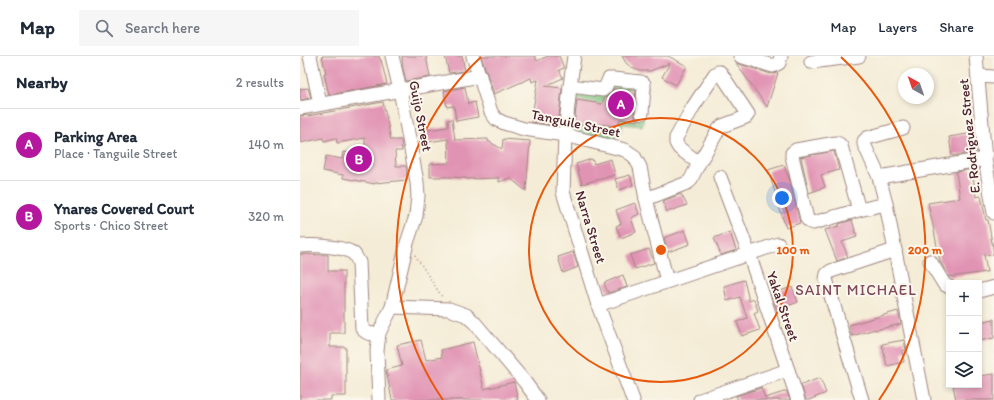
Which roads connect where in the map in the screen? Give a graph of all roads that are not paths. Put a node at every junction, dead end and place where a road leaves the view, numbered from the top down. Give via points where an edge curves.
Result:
1 (310, 56) edge
2 (392, 56) edge
3 (473, 56) edge
4 (574, 56) edge
5 (740, 56) edge
6 (781, 56) edge
7 (859, 56) edge
8 (976, 56) edge
9 (811, 62) dead end
10 (480, 76) junction
11 (978, 76) junction
12 (994, 77) edge
13 (570, 86) junction
14 (400, 90) junction
15 (320, 104) junction
16 (300, 108) edge
17 (642, 113) dead end
18 (903, 128) dead end
19 (565, 135) junction
20 (985, 159) junction
21 (699, 163) junction
22 (720, 177) dead end
23 (879, 177) junction
24 (646, 199) junction
25 (886, 204) junction
26 (859, 210) junction
27 (994, 213) edge
28 (778, 244) dead end
29 (300, 246) edge
30 (895, 250) junction
31 (749, 254) junction
32 (930, 261) dead end
33 (667, 282) junction
34 (946, 285) edge
35 (994, 287) edge
36 (982, 290) edge
37 (598, 305) junction
38 (392, 307) junction
39 (379, 333) junction
40 (788, 370) junction
41 (379, 400) edge
42 (538, 400) edge
43 (632, 400) edge
44 (700, 400) edge
45 (798, 400) edge
46 (862, 400) edge
47 (924, 400) edge

1 - 15 street
2 - 14 street, Guijo Street
3 - 10 street, Tanguile Street
4 - 13 street, Narra Street
5 - 6 street via 772,66 779,62
7 - 9 street
8 - 11 street, E. Rodriguez Street
10 - 14 street
10 - 19 street, Tanguile Street via 491,112 496,119 524,129
11 - 12 street
11 - 20 street, E. Rodriguez Street
13 - 17 street via 603,90 612,79 641,82 644,84
13 - 19 street, Narra Street
14 - 15 street
14 - 38 street, Guijo Street via 418,196 416,216
15 - 16 street
18 - 23 street via 864,141
19 - 24 street, Tanguile Street via 625,150 634,156 640,167
19 - 37 street, Narra Street via 563,192
20 - 23 street
20 - 27 street, E. Rodriguez Street
21 - 21 street via 719,129 748,114 720,72 715,74 676,138 679,148
21 - 24 street via 690,181
22 - 31 street, Yakal Street
23 - 25 street
24 - 33 street, Tanguile Street
25 - 26 street
25 - 30 street
26 - 26 street via 839,144 822,145 792,153 807,219 810,222
28 - 31 street
29 - 39 street via 339,248 353,254 359,262 362,328 370,334
30 - 46 street via 827,274 826,279
30 - 47 street
31 - 33 street
31 - 40 street, Yakal Street
32 - 34 street
33 - 37 street
35 - 36 street
37 - 43 street, Narra Street
38 - 39 street, Guijo Street
38 - 42 street via 449,310 466,315
39 - 41 street, Guijo Street via 376,351
40 - 44 street
40 - 45 street, Yakal Street

